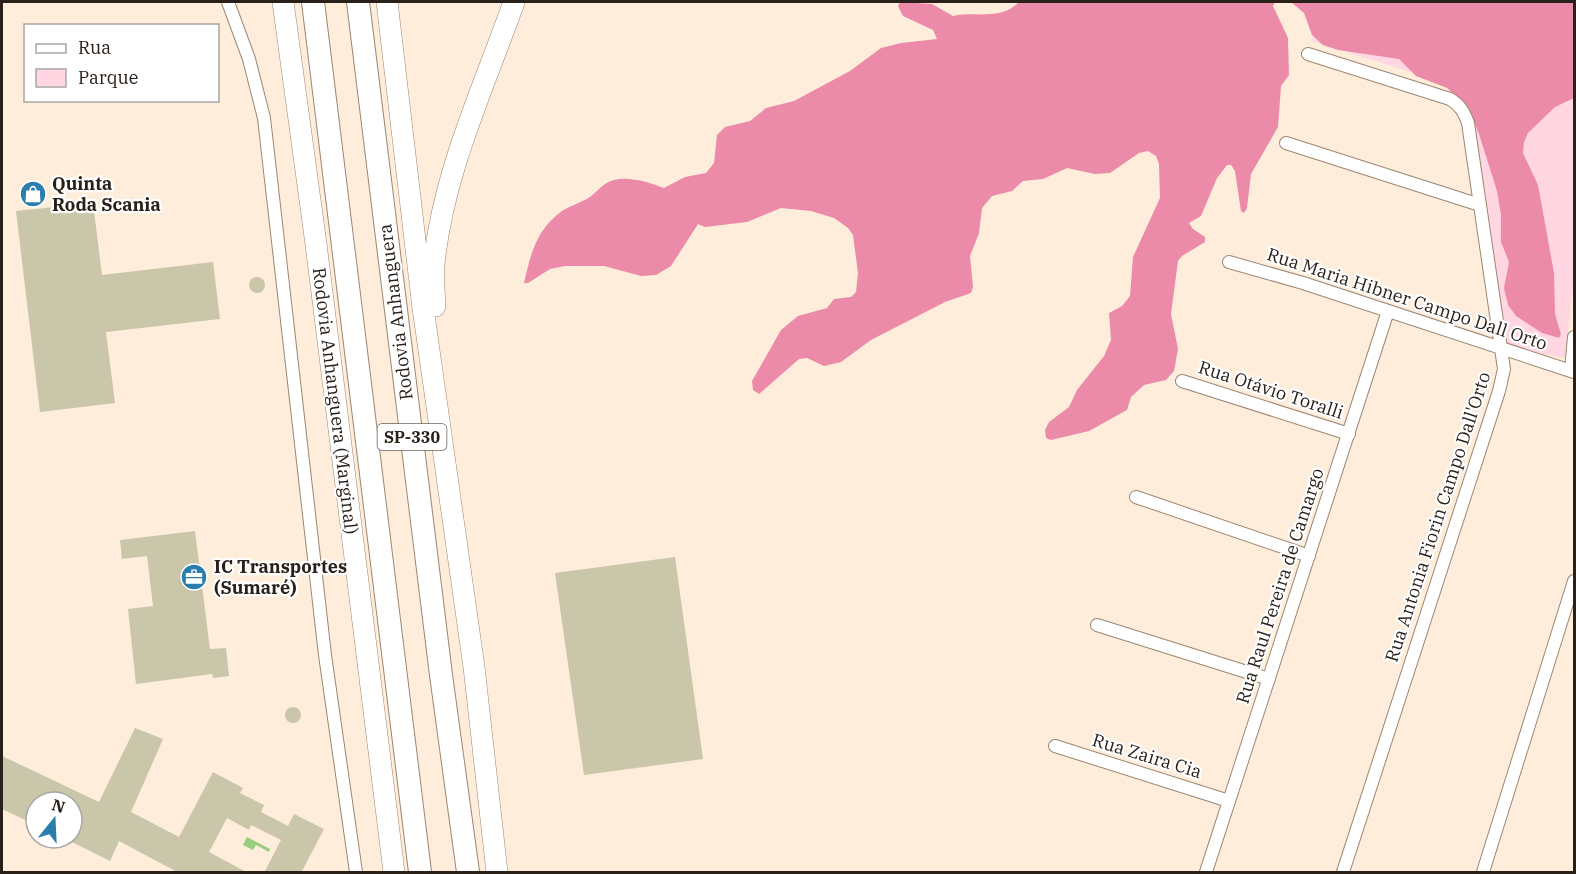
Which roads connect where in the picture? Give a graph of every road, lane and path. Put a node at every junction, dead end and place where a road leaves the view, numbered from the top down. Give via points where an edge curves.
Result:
1 (228, 2) edge
2 (278, 2) edge
3 (283, 2) edge
4 (314, 2) edge
5 (358, 2) edge
6 (387, 2) edge
7 (514, 2) edge
8 (1308, 54) dead end
9 (296, 107) junction
10 (1286, 143) dead end
11 (1480, 205) junction
12 (1229, 262) dead end
13 (1388, 311) junction
14 (1575, 337) edge
15 (1502, 348) junction
16 (1573, 371) edge
17 (1182, 381) dead end
18 (1349, 434) junction
19 (446, 471) junction
20 (1136, 497) dead end
21 (1309, 556) junction
22 (1575, 581) edge
23 (1097, 625) dead end
24 (1269, 679) junction
25 (1055, 746) dead end
26 (1229, 801) junction
27 (356, 873) edge
28 (394, 873) edge
29 (420, 873) edge
30 (468, 873) edge
31 (497, 873) edge
32 (1206, 873) edge
33 (1343, 873) edge
34 (1483, 873) edge

1 - 27 street via 249,59 264,118 316,587
2 - 9 highway
3 - 9 highway, Rodovia Anhanguera (Marginal)
4 - 29 highway, SP-330
5 - 30 highway, Rodovia Anhanguera / SP-330
6 - 19 highway
7 - 19 highway via 460,151 441,221 434,266
8 - 11 street, Rua Antonia Fiorin Campo Dall'Orto via 1457,104 1468,123
9 - 28 highway, Rodovia Anhanguera (Marginal)
10 - 11 street
11 - 15 street, Rua Antonia Fiorin Campo Dall'Orto
12 - 13 street, Rua Maria Hibner Campo Dall Orto
13 - 15 street, Rua Maria Hibner Campo Dall Orto
13 - 18 street, Rua Raul Pereira de Camargo
14 - 16 street
15 - 16 street, Rua Maria Hibner Campo Dall Orto
15 - 33 street, Rua Antonia Fiorin Campo Dall'Orto via 1504,369 1499,391
17 - 18 street, Rua Otávio Toralli
18 - 21 street, Rua Raul Pereira de Camargo
19 - 31 highway via 474,667
20 - 21 street
21 - 24 street, Rua Raul Pereira de Camargo
22 - 34 street
23 - 24 street
24 - 26 street, Rua Raul Pereira de Camargo
25 - 26 street, Rua Zaira Cia
26 - 32 street, Rua Raul Pereira de Camargo

